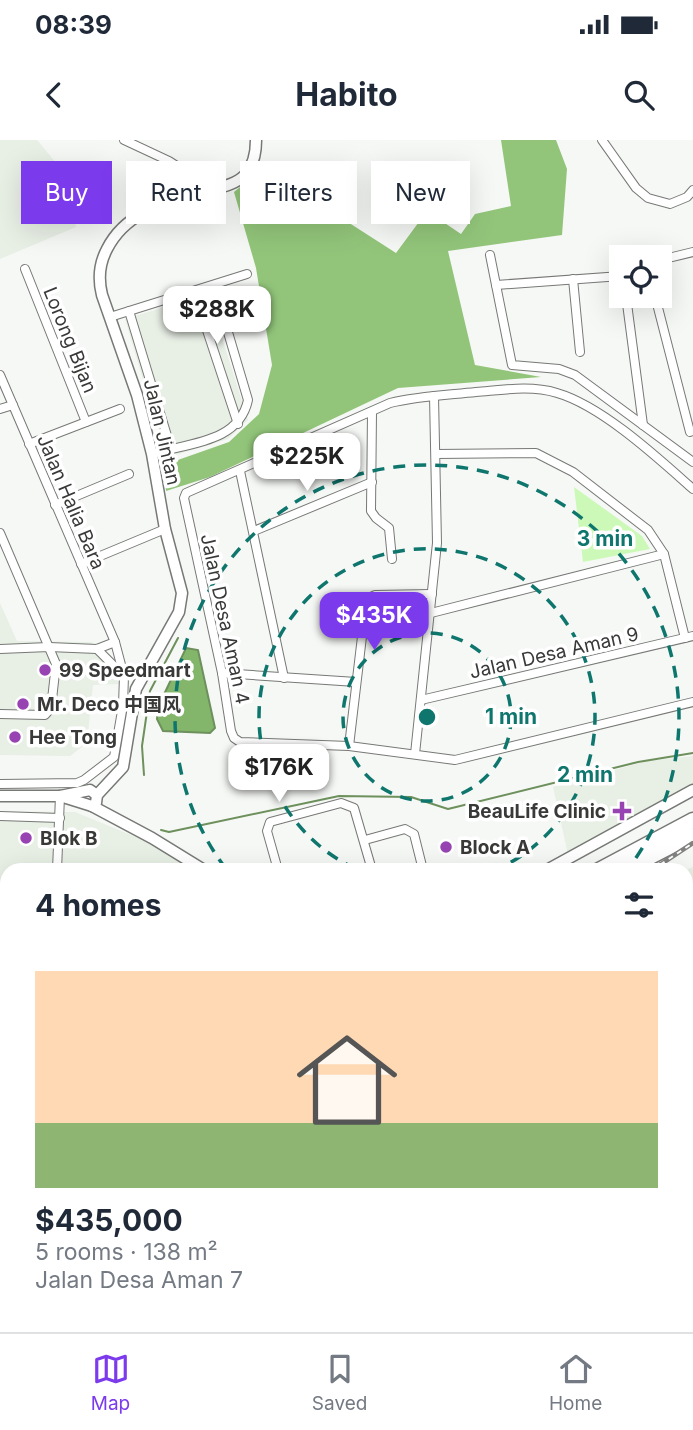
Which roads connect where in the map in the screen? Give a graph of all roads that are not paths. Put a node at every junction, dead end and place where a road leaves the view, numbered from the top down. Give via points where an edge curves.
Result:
1 (124, 140) edge
2 (256, 140) edge
3 (602, 140) edge
4 (169, 161) edge
5 (693, 190) edge
6 (693, 252) edge
7 (490, 255) dead end
8 (672, 257) edge
9 (25, 269) dead end
10 (247, 274) dead end
11 (609, 274) edge
12 (573, 279) junction
13 (214, 285) junction
14 (496, 285) junction
15 (194, 291) junction
16 (628, 308) edge
17 (658, 308) edge
18 (129, 311) junction
19 (110, 317) junction
20 (580, 352) dead end
21 (0, 375) edge
22 (434, 396) junction
23 (13, 405) junction
24 (0, 409) edge
25 (120, 409) dead end
26 (372, 412) junction
27 (86, 422) junction
28 (239, 424) junction
29 (643, 425) junction
30 (690, 432) dead end
31 (29, 444) junction
32 (171, 449) junction
33 (152, 454) junction
34 (436, 454) junction
35 (693, 462) edge
36 (240, 471) junction
37 (129, 474) dead end
38 (372, 482) junction
39 (693, 489) edge
40 (55, 505) junction
41 (166, 529) junction
42 (254, 531) junction
43 (0, 533) edge
44 (664, 554) junction
45 (392, 559) dead end
46 (81, 564) junction
47 (432, 594) junction
48 (431, 613) junction
49 (689, 637) edge
50 (115, 642) junction
51 (48, 647) junction
52 (70, 648) junction
53 (0, 649) edge
54 (97, 649) junction
55 (55, 664) junction
56 (222, 673) junction
57 (124, 676) junction
58 (284, 678) junction
59 (356, 682) junction
60 (422, 700) junction
61 (693, 702) edge
62 (0, 714) edge
63 (349, 746) junction
64 (415, 754) junction
65 (0, 784) edge
66 (693, 790) edge
67 (0, 796) edge
68 (60, 796) junction
69 (90, 797) junction
70 (0, 816) edge
71 (60, 818) junction
72 (693, 820) edge
73 (693, 835) edge
74 (365, 840) junction
75 (57, 863) edge
76 (193, 863) edge
77 (276, 863) edge
78 (370, 863) edge
79 (421, 863) edge
80 (560, 863) edge
81 (612, 863) edge
82 (639, 863) edge

1 - 4 street
2 - 19 street, Jalan Jintan via 252,165 236,181 150,208 118,230 99,275
3 - 5 street via 648,198 670,204
6 - 8 street
7 - 14 street
9 - 27 street, Lorong Bijan
10 - 13 street
11 - 12 street
12 - 14 street
12 - 20 street
13 - 15 street
13 - 28 street via 248,400
14 - 29 street via 512,365 575,375
15 - 18 street
15 - 28 street
16 - 29 street
17 - 30 street
18 - 19 street
18 - 32 street, Jalan Jintan
19 - 33 street, Jalan Jintan
21 - 23 street, Jalan Halia Bara
22 - 26 street via 416,396
22 - 34 street
22 - 39 street via 506,389 557,393 589,408 648,449
23 - 24 street
23 - 31 street, Jalan Halia Bara
25 - 27 street
26 - 36 street
26 - 38 street
27 - 31 street
28 - 32 street via 225,435
29 - 35 street
31 - 40 street, Jalan Halia Bara
32 - 33 street
33 - 41 street, Jalan Jintan
34 - 44 street via 536,453 555,461 648,530
34 - 47 street via 437,543
36 - 42 street
36 - 56 street, Jalan Desa Aman 4 via 184,498
37 - 40 street
38 - 42 street
38 - 45 street via 371,511 389,527
40 - 46 street, Jalan Halia Bara
41 - 46 street
41 - 69 street, Jalan Jintan via 182,593 179,612 136,689 120,772
42 - 58 street
43 - 51 street
44 - 48 street
44 - 49 street
46 - 50 street, Jalan Halia Bara
47 - 48 street
47 - 59 street via 369,598
48 - 60 street
49 - 60 street, Jalan Desa Aman 9
50 - 54 street
50 - 57 street, Jalan Halia Bara
51 - 52 street
51 - 53 street
51 - 55 street
52 - 54 street
52 - 55 street
54 - 57 street
55 - 62 street via 51,708 45,715
56 - 58 street
56 - 63 street, Jalan Desa Aman 4 via 231,731 240,742
57 - 65 street, Jalan Halia Bara via 116,751 107,764 77,783
58 - 59 street
59 - 63 street
60 - 64 street
61 - 64 street via 466,759
63 - 64 street
66 - 80 street
67 - 68 street, Jalan Jintan
68 - 69 street, Jalan Jintan
68 - 71 street
69 - 76 street
70 - 71 street
71 - 75 street
72 - 81 highway
73 - 82 highway
74 - 77 street via 354,807 341,803 270,822 267,831
74 - 78 street
74 - 79 street via 411,831

